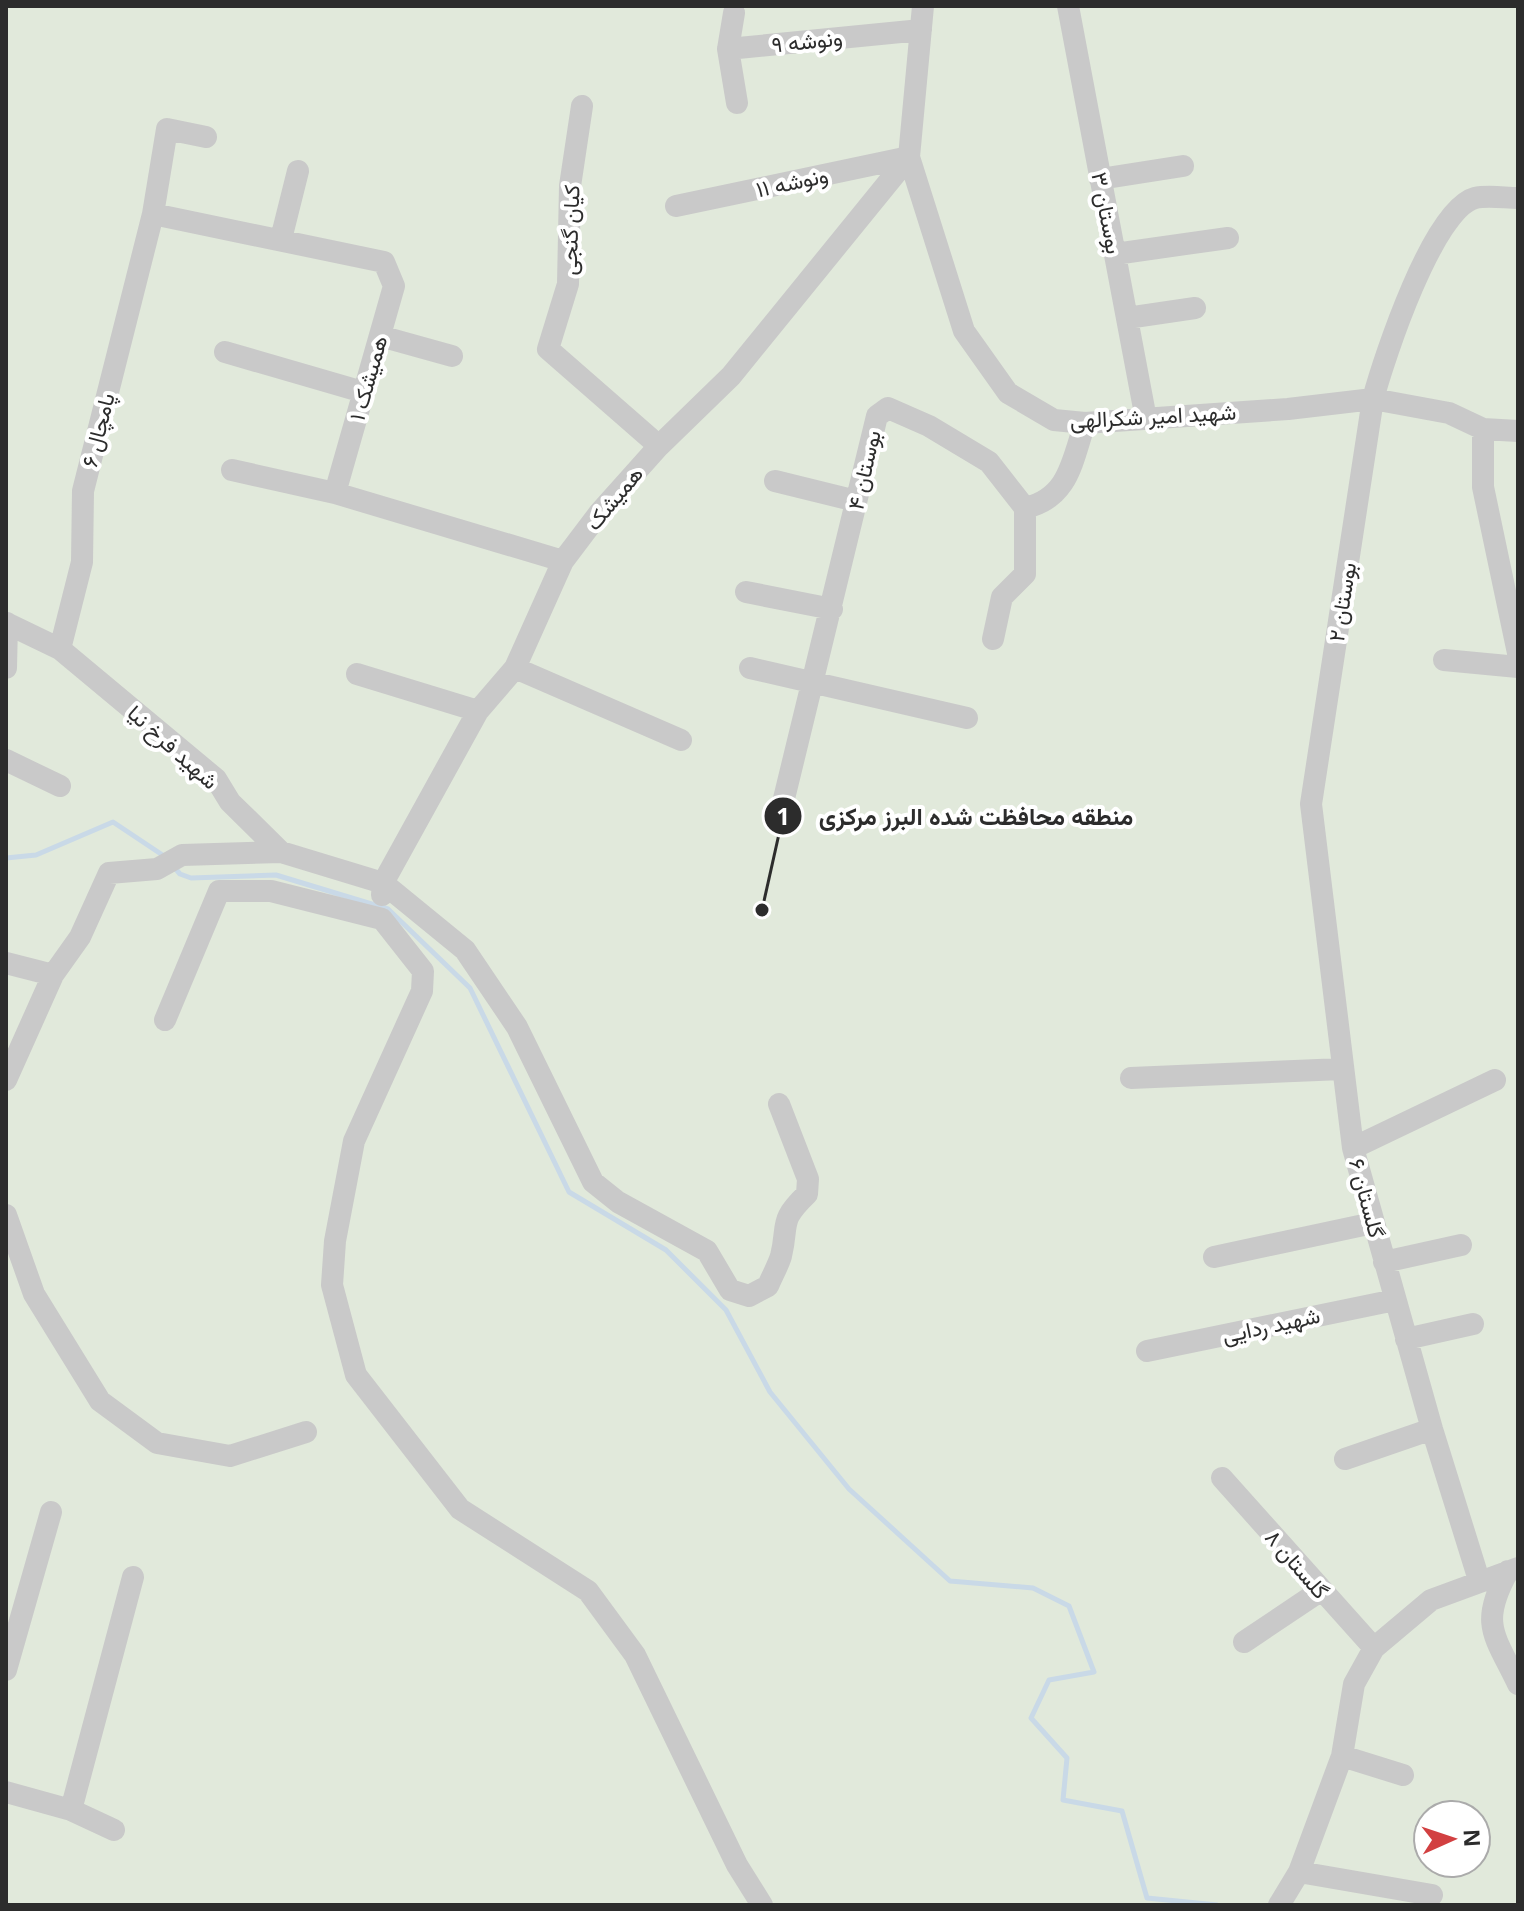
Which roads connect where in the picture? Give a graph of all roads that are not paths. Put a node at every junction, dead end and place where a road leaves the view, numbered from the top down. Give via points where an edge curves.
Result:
1 (923, 6) edge
2 (1068, 6) edge
3 (734, 13) dead end
4 (921, 30) junction
5 (728, 49) junction
6 (737, 103) dead end
7 (582, 106) dead end
8 (206, 137) dead end
9 (909, 157) junction
10 (1183, 166) dead end
11 (298, 171) dead end
12 (1100, 179) junction
13 (1518, 198) edge
14 (676, 206) dead end
15 (153, 214) junction
16 (1228, 238) dead end
17 (281, 239) junction
18 (1115, 254) junction
19 (1195, 308) dead end
20 (1127, 318) junction
21 (380, 336) junction
22 (225, 352) dead end
23 (452, 356) dead end
24 (363, 392) junction
25 (1373, 399) junction
26 (1146, 419) junction
27 (1085, 423) junction
28 (1483, 429) junction
29 (1518, 431) edge
30 (659, 446) junction
31 (232, 470) dead end
32 (775, 481) dead end
33 (335, 493) junction
34 (856, 501) junction
35 (1025, 508) junction
36 (563, 561) junction
37 (746, 592) dead end
38 (832, 609) junction
39 (7, 623) edge
40 (993, 639) dead end
41 (60, 649) junction
42 (1518, 653) edge
43 (1444, 660) dead end
44 (1518, 667) edge
45 (6, 668) edge
46 (515, 668) junction
47 (750, 668) dead end
48 (357, 674) dead end
49 (813, 682) junction
50 (478, 711) junction
51 (967, 718) dead end
52 (681, 740) dead end
53 (6, 760) edge
54 (60, 786) dead end
55 (1311, 804) joint
56 (780, 815) dead end
57 (281, 852) junction
58 (382, 889) junction
59 (382, 919) junction
60 (6, 963) edge
61 (53, 975) junction
62 (165, 1020) dead end
63 (1342, 1069) junction
64 (1131, 1078) dead end
65 (6, 1080) edge
66 (1495, 1080) dead end
67 (779, 1104) dead end
68 (1353, 1148) junction
69 (6, 1215) edge
70 (1373, 1223) junction
71 (1461, 1245) dead end
72 (1214, 1257) dead end
73 (1384, 1262) junction
74 (1395, 1300) junction
75 (1473, 1324) dead end
76 (1406, 1339) junction
77 (1147, 1351) dead end
78 (1432, 1429) junction
79 (306, 1432) dead end
80 (1345, 1459) dead end
81 (1222, 1478) dead end
82 (51, 1512) dead end
83 (1513, 1570) edge
84 (133, 1577) dead end
85 (1479, 1580) junction
86 (1320, 1591) junction
87 (1244, 1642) dead end
88 (1374, 1648) junction
89 (6, 1670) edge
90 (1518, 1684) edge
91 (1342, 1756) junction
92 (1403, 1775) dead end
93 (6, 1792) edge
94 (71, 1810) junction
95 (114, 1830) dead end
96 (1299, 1872) junction
97 (1432, 1895) dead end
98 (1392, 1897) edge
99 (762, 1905) edge
100 (1279, 1905) edge

1 - 4 street, شهید امیر شکرالهی
2 - 12 street, بوستان ۳
3 - 5 street
4 - 5 street, ونوشه ۹
4 - 9 street, شهید امیر شکرالهی
5 - 6 street
7 - 30 street, کیان گنجی via 570,186 568,284 548,349
8 - 15 street, پامچال ۶ via 167,129
9 - 14 street, ونوشه ۱۱
9 - 27 street, شهید امیر شکرالهی via 964,331 1008,393 1054,420
9 - 30 street, همیشک via 731,376
10 - 12 street
11 - 17 street
12 - 18 street, بوستان ۳
13 - 25 street, بوستان ۲ via 1473,198 1458,209 1412,281
15 - 17 street, همیشک ۱
15 - 41 street, پامچال ۶ via 83,491 82,562
16 - 18 street
17 - 21 street, همیشک ۱ via 384,262 394,286
18 - 20 street, بوستان ۳
19 - 20 street
20 - 26 street, بوستان ۳
21 - 23 street
21 - 24 street, همیشک ۱
22 - 24 street
24 - 33 street, همیشک ۱
25 - 26 street, شهید امیر شکرالهی
25 - 28 street, شهید امیر شکرالهی via 1449,413
25 - 55 street, بوستان ۲
26 - 27 street, شهید امیر شکرالهی
27 - 35 street via 1065,483 1046,503
28 - 29 street, شهید امیر شکرالهی
28 - 42 street via 1483,487
30 - 36 street, همیشک
31 - 33 street
32 - 34 street
33 - 36 street
34 - 35 street, بوستان ۴ via 877,416 888,408 989,462
34 - 38 street, بوستان ۴
35 - 40 street via 1025,574 1002,597
36 - 46 street, همیشک
37 - 38 street
38 - 49 street, بوستان ۴
39 - 41 street, شهید فرخ نیا
39 - 45 street
41 - 57 street, شهید فرخ نیا via 216,779 230,802
43 - 44 street
46 - 50 street, همیشک
46 - 52 street
47 - 49 street
48 - 50 street
49 - 51 street
49 - 56 street, بوستان ۴
50 - 58 street, همیشک
53 - 54 street
55 - 63 street, گلستان ۶
57 - 58 street, شهید فرخ نیا
57 - 61 street via 182,855 157,869 109,873 80,937
58 - 59 street
58 - 67 street via 465,950 517,1027 593,1182 618,1202 707,1251 730,1290 749,1296 768,1286 781,1256 783,1224 807,1194 808,1179
59 - 62 street via 271,891 219,891
59 - 99 street via 423,971 423,981 354,1141 335,1241 332,1285 356,1375 460,1509 588,1591 635,1655 737,1865
60 - 61 street
61 - 65 street
63 - 64 street
63 - 68 street, گلستان ۶
66 - 68 street
68 - 70 street, گلستان ۶
69 - 79 street via 34,1294 100,1401 157,1443 230,1456
70 - 72 street
70 - 73 street, گلستان ۶
71 - 73 street
73 - 74 street, گلستان ۶
74 - 76 street, گلستان ۶
74 - 77 street, شهید ردایی
75 - 76 street
76 - 78 street, گلستان ۶
78 - 80 street
78 - 85 street, گلستان ۶
81 - 86 street, گلستان ۸
82 - 89 street
83 - 85 street
83 - 90 street via 1494,1596 1490,1626
84 - 94 street
85 - 88 street via 1431,1600
86 - 87 street
86 - 88 street, گلستان ۸
88 - 91 street via 1354,1684
91 - 92 street
91 - 96 street
93 - 94 street
94 - 95 street
96 - 98 street
96 - 100 street
97 - 98 street

